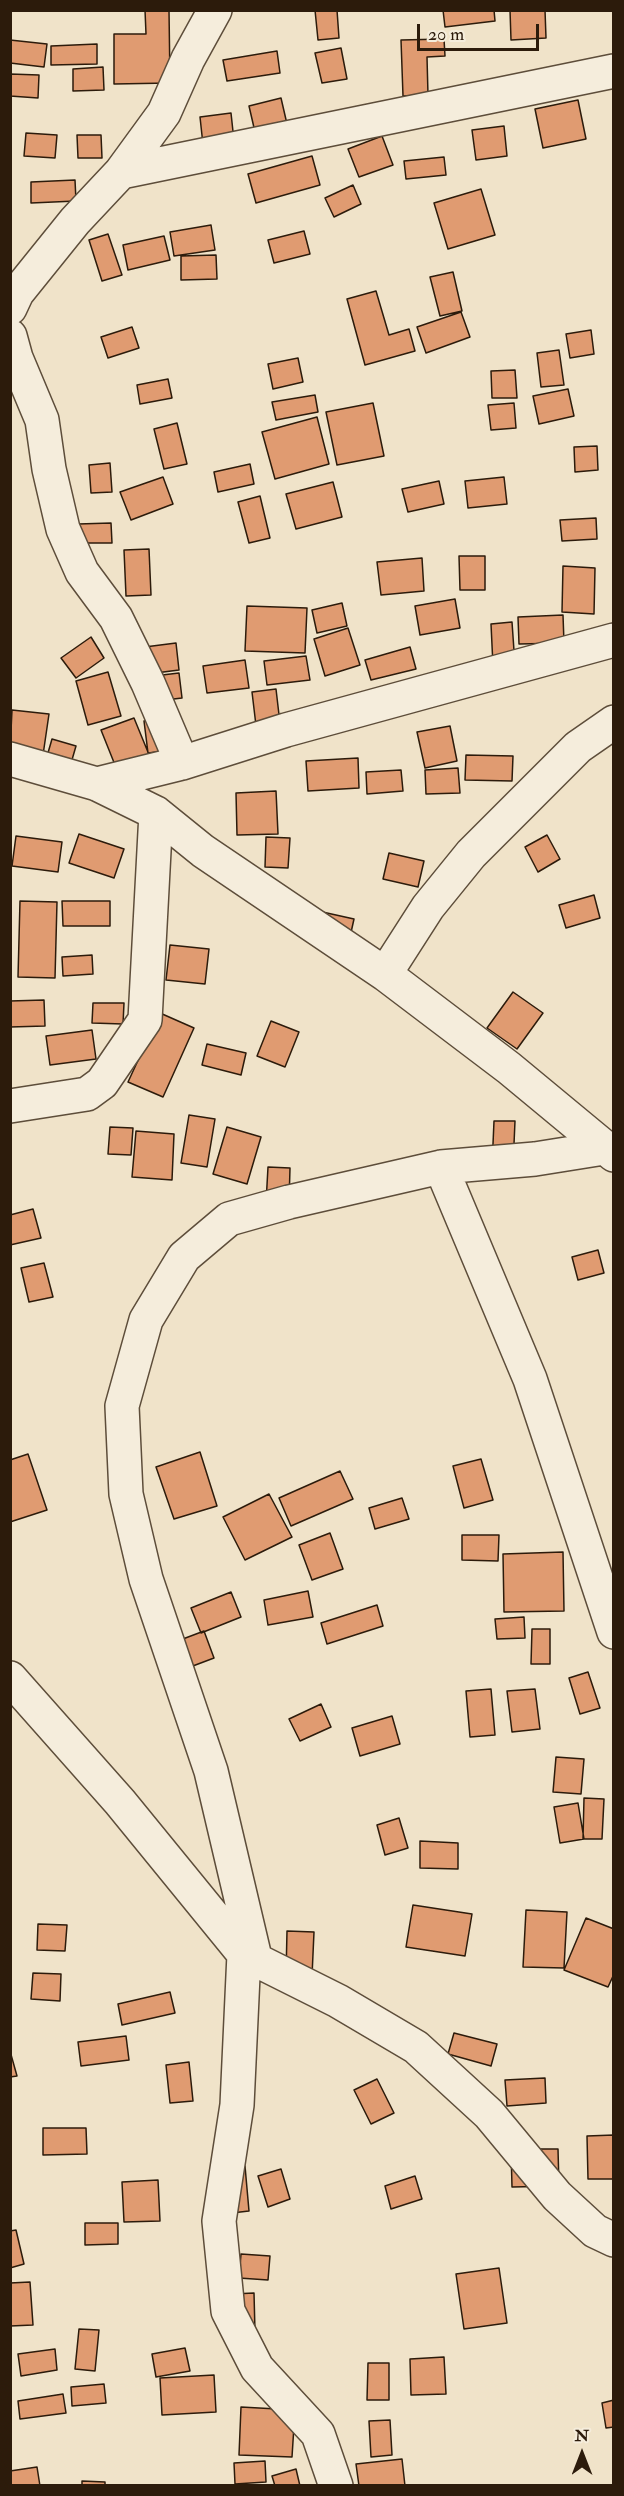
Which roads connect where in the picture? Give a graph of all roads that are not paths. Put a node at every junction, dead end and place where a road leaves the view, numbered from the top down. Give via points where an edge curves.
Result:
1 (215, 10) edge
2 (614, 71) edge
3 (121, 172) junction
4 (10, 308) edge
5 (10, 336) edge
6 (614, 640) edge
7 (614, 722) edge
8 (10, 759) edge
9 (182, 763) junction
10 (96, 784) junction
11 (156, 813) junction
12 (385, 974) junction
13 (10, 1106) edge
14 (609, 1151) edge
15 (441, 1167) junction
16 (614, 1632) edge
17 (10, 1678) edge
18 (250, 1958) junction
19 (614, 2240) edge
20 (336, 2486) edge

1 - 3 street via 164,112
2 - 3 street
3 - 4 street via 75,220 17,293
5 - 9 street via 42,420 63,529 82,572 116,618
6 - 9 street via 286,730
7 - 12 street via 578,747 471,854 428,907
8 - 10 street
9 - 10 street
10 - 11 street
11 - 12 street via 203,851
11 - 13 street via 145,1020 102,1083 87,1094
12 - 14 street via 509,1068
14 - 15 street
15 - 16 street via 530,1379
15 - 18 street via 229,1219 184,1257 146,1320 122,1406 126,1494 146,1579 211,1771
17 - 18 street
18 - 19 street via 338,2001 416,2047 489,2114 557,2196 595,2231
18 - 20 street via 237,2105 219,2221 228,2311 257,2368 318,2434

